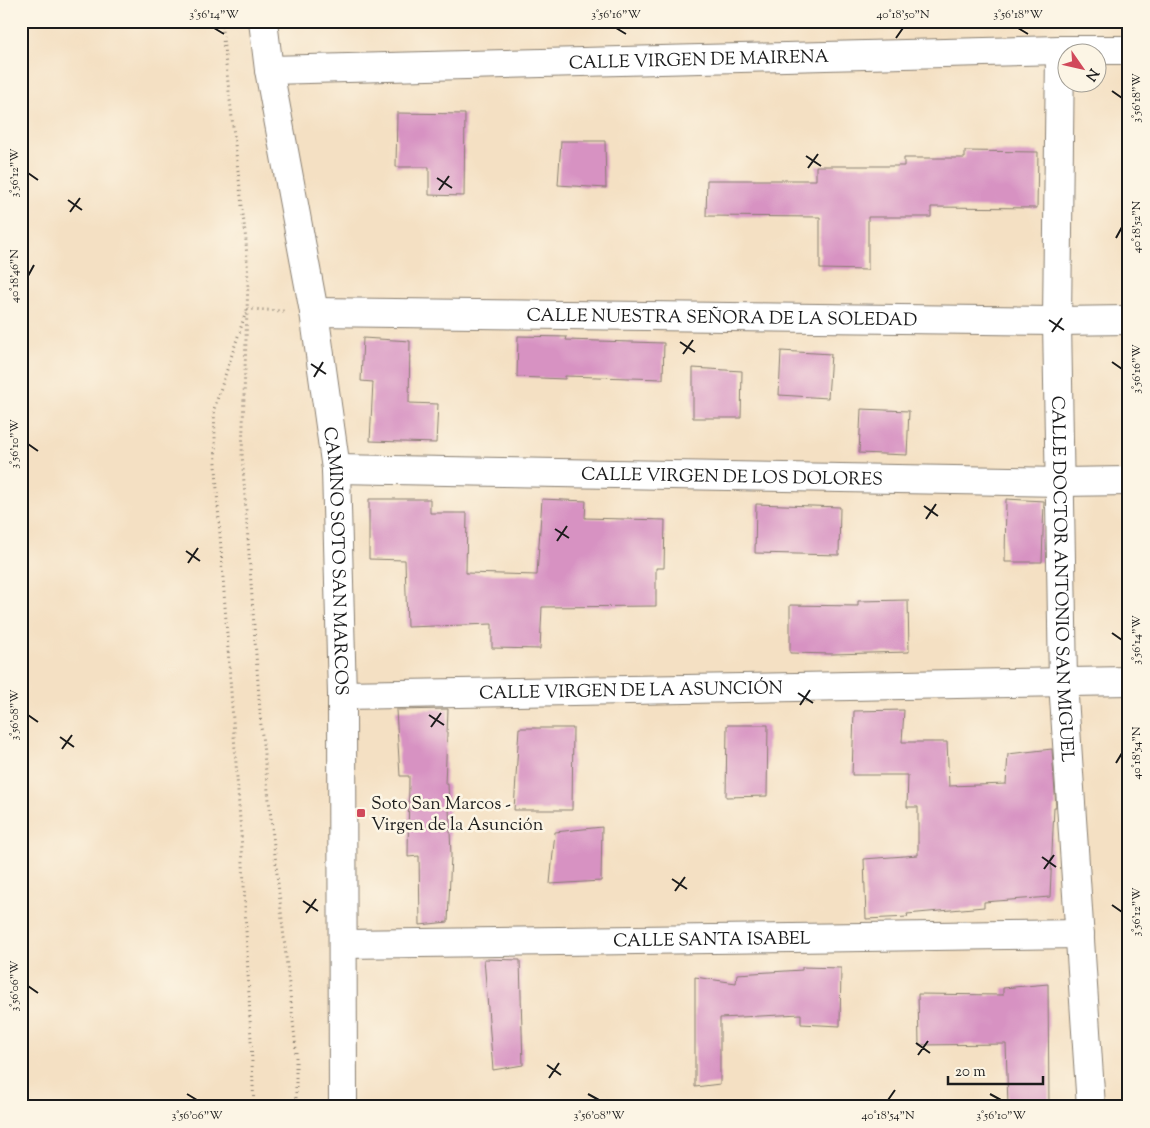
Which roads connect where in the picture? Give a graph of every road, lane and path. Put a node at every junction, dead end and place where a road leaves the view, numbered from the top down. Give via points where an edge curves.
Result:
1 (221, 21) edge
2 (263, 21) edge
3 (1058, 50) edge
4 (1108, 50) edge
5 (1129, 50) edge
6 (269, 70) junction
7 (1060, 92) edge
8 (247, 309) junction
9 (314, 312) junction
10 (1129, 320) edge
11 (1057, 321) junction
12 (336, 469) junction
13 (1129, 481) edge
14 (1060, 482) junction
15 (1129, 681) edge
16 (1064, 682) junction
17 (342, 695) junction
18 (1080, 934) junction
19 (343, 944) junction
20 (254, 1107) edge
21 (296, 1107) edge
22 (343, 1107) edge
23 (1091, 1107) edge

1 - 8 path via 246,242
2 - 6 street, CAMINO SOTO SAN MARCOS
3 - 6 street, CALLE VIRGEN DE MAIRENA
4 - 5 street, CALLE VIRGEN DE MAIRENA
6 - 9 street, CAMINO SOTO SAN MARCOS
7 - 11 street, CALLE DOCTOR ANTONIO SAN MIGUEL
8 - 9 path
8 - 20 path via 214,409 243,863
8 - 21 path via 242,454 261,726 296,1049
9 - 11 street, CALLE NUESTRA SEÑORA DE LA SOLEDAD
9 - 12 street, CAMINO SOTO SAN MARCOS
10 - 11 street, CALLE NUESTRA SEÑORA DE LA SOLEDAD
11 - 14 street, CALLE DOCTOR ANTONIO SAN MIGUEL
12 - 14 street, CALLE VIRGEN DE LOS DOLORES
12 - 17 street, CAMINO SOTO SAN MARCOS
13 - 14 street, CALLE VIRGEN DE LOS DOLORES
14 - 16 street, CALLE DOCTOR ANTONIO SAN MIGUEL
15 - 16 street, CALLE VIRGEN DE LA ASUNCIÓN
16 - 17 street, CALLE VIRGEN DE LA ASUNCIÓN
16 - 18 street, CALLE DOCTOR ANTONIO SAN MIGUEL
17 - 19 street, CAMINO SOTO SAN MARCOS
18 - 19 street, CALLE SANTA ISABEL
18 - 23 street, CALLE DOCTOR ANTONIO SAN MIGUEL
19 - 22 street, CAMINO SOTO SAN MARCOS

